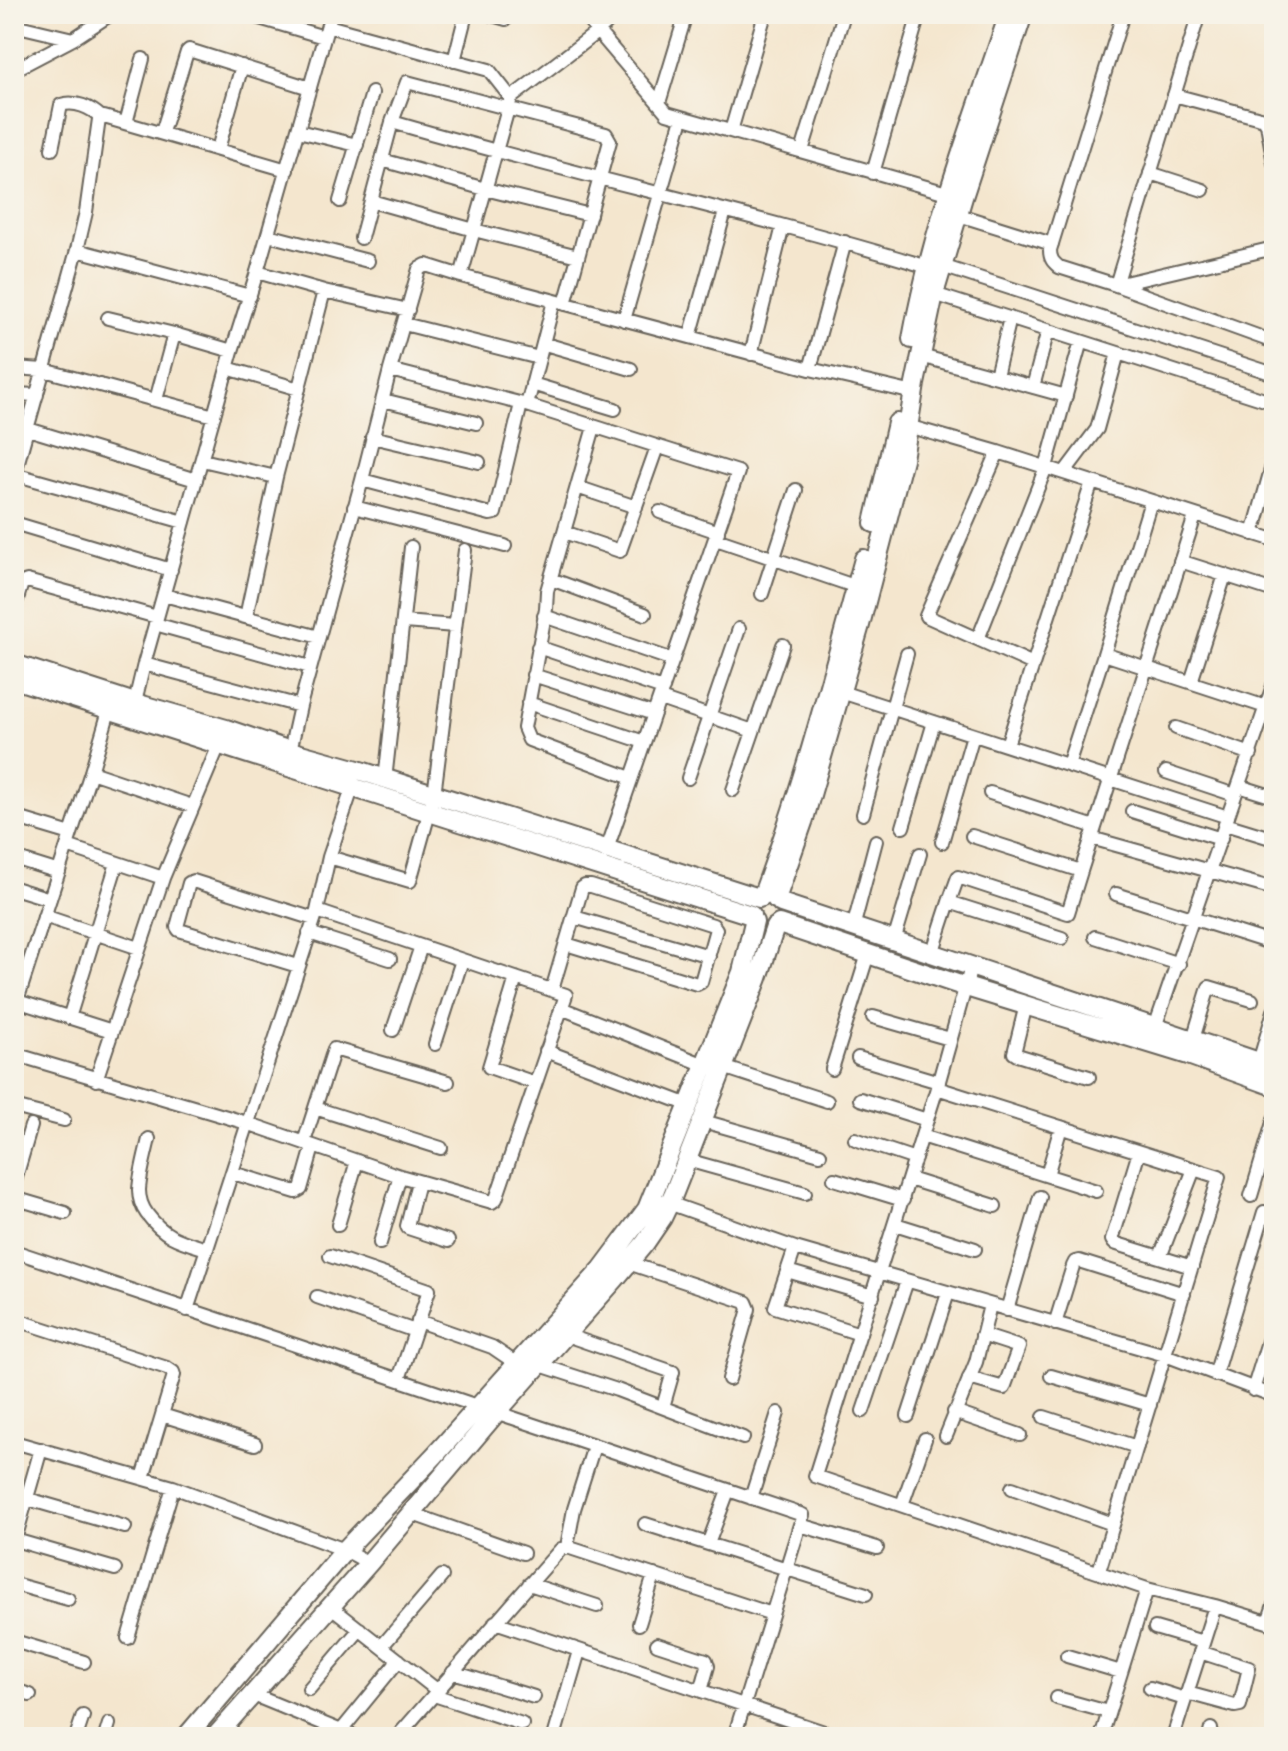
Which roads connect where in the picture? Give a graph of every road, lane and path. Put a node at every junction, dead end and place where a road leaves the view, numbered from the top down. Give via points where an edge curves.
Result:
1 (254, 14) edge
2 (466, 14) edge
3 (489, 14) edge
4 (583, 14) edge
5 (612, 14) edge
6 (686, 14) edge
7 (765, 14) edge
8 (844, 14) edge
9 (919, 14) edge
10 (1009, 14) edge
11 (1023, 14) edge
12 (1123, 14) edge
13 (1199, 14) edge
14 (1264, 14) edge
15 (107, 15) edge
16 (1274, 18) edge
17 (506, 19) dead end
18 (14, 25) edge
19 (328, 26) edge
20 (597, 32) junction
21 (73, 39) junction
22 (143, 59) dead end
23 (454, 61) junction
24 (242, 66) junction
25 (14, 70) edge
26 (310, 88) junction
27 (372, 93) dead end
28 (1174, 95) junction
29 (509, 103) junction
30 (659, 103) junction
31 (101, 117) junction
32 (682, 118) junction
33 (392, 122) junction
34 (126, 123) junction
35 (298, 131) junction
36 (731, 131) junction
37 (162, 132) junction
38 (357, 145) junction
39 (52, 149) dead end
40 (218, 149) junction
41 (802, 151) junction
42 (494, 152) junction
43 (382, 160) junction
44 (1274, 163) edge
45 (287, 170) junction
46 (873, 173) junction
47 (1150, 173) junction
48 (600, 179) junction
49 (485, 189) junction
50 (1203, 190) dead end
51 (659, 194) junction
52 (340, 201) dead end
53 (371, 201) junction
54 (957, 202) junction
55 (725, 211) junction
56 (590, 215) junction
57 (783, 226) junction
58 (474, 230) junction
59 (268, 235) junction
60 (361, 238) dead end
61 (845, 242) junction
62 (1052, 244) junction
63 (1274, 248) edge
64 (77, 250) junction
65 (578, 256) junction
66 (368, 261) dead end
67 (935, 267) junction
68 (257, 272) junction
69 (461, 276) junction
70 (14, 283) edge
71 (1116, 285) junction
72 (15, 290) edge
73 (324, 291) junction
74 (934, 294) junction
75 (250, 296) junction
76 (560, 302) junction
77 (408, 310) junction
78 (108, 318) dead end
79 (1010, 318) junction
80 (624, 320) junction
81 (404, 324) junction
82 (1048, 330) junction
83 (174, 334) junction
84 (690, 337) junction
85 (1081, 341) junction
86 (1274, 342) edge
87 (545, 344) junction
88 (232, 351) junction
89 (1118, 353) junction
90 (751, 354) junction
91 (921, 356) junction
92 (539, 358) junction
93 (14, 368) edge
94 (227, 368) junction
95 (631, 369) dead end
96 (810, 369) junction
97 (44, 370) junction
98 (390, 370) junction
99 (1274, 374) edge
100 (996, 376) junction
101 (532, 384) junction
102 (1033, 387) junction
103 (299, 389) junction
104 (908, 392) junction
105 (14, 394) edge
106 (37, 395) junction
107 (1066, 396) junction
108 (156, 400) junction
109 (383, 400) junction
110 (1274, 403) edge
111 (524, 405) junction
112 (615, 409) dead end
113 (214, 416) junction
114 (476, 423) dead end
115 (903, 424) junction
116 (594, 427) junction
117 (28, 429) junction
118 (372, 437) junction
119 (657, 447) junction
120 (998, 452) junction
121 (1274, 459) edge
122 (202, 460) junction
123 (479, 462) dead end
124 (1046, 467) junction
125 (1064, 473) junction
126 (14, 474) edge
127 (276, 477) junction
128 (196, 480) junction
129 (362, 480) junction
130 (1092, 482) junction
131 (577, 487) junction
132 (796, 490) dead end
133 (1151, 501) junction
134 (354, 507) junction
135 (636, 507) junction
136 (660, 512) dead end
137 (1195, 516) junction
138 (184, 522) junction
139 (14, 523) edge
140 (564, 532) junction
141 (1253, 534) junction
142 (717, 535) junction
143 (1274, 540) edge
144 (505, 546) dead end
145 (411, 547) dead end
146 (465, 550) dead end
147 (774, 559) junction
148 (1180, 561) junction
149 (171, 570) junction
150 (1225, 575) junction
151 (551, 579) junction
152 (857, 587) junction
153 (1274, 591) edge
154 (762, 594) dead end
155 (164, 595) junction
156 (14, 609) edge
157 (645, 614) dead end
158 (544, 616) junction
159 (246, 617) junction
160 (156, 621) junction
161 (404, 622) junction
162 (455, 626) junction
163 (739, 629) dead end
164 (319, 637) junction
165 (978, 639) junction
166 (783, 645) dead end
167 (538, 647) junction
168 (907, 654) dead end
169 (1104, 654) junction
170 (673, 660) junction
171 (14, 664) edge
172 (144, 664) junction
173 (1033, 664) junction
174 (310, 667) junction
175 (1147, 668) junction
176 (533, 675) junction
177 (14, 679) edge
178 (1191, 682) junction
179 (1274, 683) edge
180 (835, 690) junction
181 (661, 694) junction
182 (1270, 701) edge
183 (112, 703) junction
184 (528, 703) junction
185 (300, 706) junction
186 (893, 709) junction
187 (133, 710) junction
188 (654, 714) junction
189 (708, 716) junction
190 (934, 722) junction
191 (1176, 728) dead end
192 (753, 731) junction
193 (973, 735) junction
194 (644, 742) junction
195 (219, 745) junction
196 (1007, 745) junction
197 (290, 751) junction
198 (1251, 754) junction
199 (1068, 765) junction
200 (91, 772) junction
201 (1166, 772) dead end
202 (355, 778) junction
203 (631, 778) junction
204 (688, 778) dead end
205 (1111, 779) junction
206 (385, 780) junction
207 (733, 790) dead end
208 (1237, 790) junction
209 (990, 793) dead end
210 (1274, 797) edge
211 (432, 803) junction
212 (192, 806) junction
213 (1132, 811) dead end
214 (863, 814) dead end
215 (14, 817) edge
216 (1226, 821) junction
217 (903, 827) dead end
218 (1093, 832) junction
219 (972, 836) dead end
220 (1221, 839) junction
221 (1274, 839) edge
222 (69, 840) junction
223 (876, 841) dead end
224 (942, 842) dead end
225 (607, 849) junction
226 (920, 854) dead end
227 (329, 857) junction
228 (14, 858) edge
229 (117, 863) junction
230 (1210, 870) junction
231 (1081, 871) junction
232 (59, 872) junction
233 (163, 878) junction
234 (14, 888) edge
235 (1274, 889) edge
236 (1116, 894) dead end
237 (50, 899) junction
238 (949, 902) junction
239 (764, 906) junction
240 (315, 915) junction
241 (44, 916) junction
242 (574, 917) junction
243 (1193, 919) junction
244 (777, 925) junction
245 (853, 928) junction
246 (95, 933) junction
247 (309, 933) junction
248 (1095, 937) dead end
249 (1062, 938) dead end
250 (894, 941) junction
251 (566, 944) junction
252 (1274, 944) edge
253 (421, 946) junction
254 (139, 948) junction
255 (868, 954) junction
256 (932, 954) junction
257 (709, 956) junction
258 (390, 959) dead end
259 (462, 960) junction
260 (1179, 964) junction
261 (298, 966) junction
262 (971, 967) junction
263 (516, 978) junction
264 (966, 987) junction
265 (552, 990) junction
266 (1252, 1000) dead end
267 (1026, 1005) junction
268 (15, 1006) edge
269 (561, 1008) junction
270 (1274, 1011) edge
271 (873, 1017) dead end
272 (69, 1018) junction
273 (393, 1030) dead end
274 (112, 1031) junction
275 (1152, 1035) junction
276 (950, 1039) junction
277 (1193, 1039) junction
278 (435, 1044) dead end
279 (546, 1051) junction
280 (14, 1054) edge
281 (858, 1058) dead end
282 (1266, 1064) edge
283 (714, 1066) junction
284 (832, 1069) dead end
285 (1089, 1077) dead end
286 (96, 1080) junction
287 (448, 1082) dead end
288 (535, 1083) junction
289 (938, 1085) junction
290 (1274, 1086) edge
291 (860, 1099) dead end
292 (827, 1101) dead end
293 (689, 1105) junction
294 (14, 1107) edge
295 (315, 1108) junction
296 (1274, 1119) edge
297 (64, 1120) dead end
298 (927, 1120) junction
299 (703, 1121) junction
300 (247, 1123) junction
301 (31, 1126) dead end
302 (1061, 1127) junction
303 (922, 1136) junction
304 (149, 1139) dead end
305 (855, 1139) dead end
306 (309, 1144) junction
307 (441, 1148) dead end
308 (1139, 1152) junction
309 (820, 1154) dead end
310 (915, 1159) junction
311 (687, 1160) junction
312 (357, 1161) junction
313 (1194, 1169) junction
314 (233, 1173) junction
315 (1047, 1175) junction
316 (400, 1176) junction
317 (834, 1179) dead end
318 (909, 1179) junction
319 (418, 1182) junction
320 (14, 1184) edge
321 (1096, 1191) dead end
322 (805, 1193) dead end
323 (1251, 1196) dead end
324 (1040, 1197) dead end
325 (14, 1198) edge
326 (903, 1200) junction
327 (661, 1201) junction
328 (995, 1206) dead end
329 (1264, 1212) dead end
330 (65, 1213) dead end
331 (895, 1224) junction
332 (338, 1225) dead end
333 (448, 1241) dead end
334 (380, 1243) dead end
335 (795, 1248) junction
336 (207, 1249) junction
337 (975, 1249) dead end
338 (14, 1251) edge
339 (330, 1256) dead end
340 (1160, 1257) junction
341 (628, 1263) junction
342 (1192, 1267) junction
343 (787, 1271) junction
344 (880, 1273) junction
345 (907, 1281) junction
346 (948, 1293) junction
347 (1184, 1294) junction
348 (873, 1296) junction
349 (317, 1297) dead end
350 (990, 1305) junction
351 (187, 1310) junction
352 (1007, 1310) junction
353 (14, 1319) edge
354 (1274, 1322) edge
355 (1055, 1324) junction
356 (416, 1326) junction
357 (860, 1334) junction
358 (566, 1335) junction
359 (982, 1335) junction
360 (1271, 1341) edge
361 (1165, 1355) junction
362 (517, 1364) junction
363 (540, 1365) junction
364 (1215, 1375) junction
365 (1051, 1376) dead end
366 (969, 1378) junction
367 (399, 1379) junction
368 (729, 1379) dead end
369 (1253, 1390) junction
370 (1274, 1396) edge
371 (1150, 1405) junction
372 (663, 1407) junction
373 (487, 1409) junction
374 (863, 1411) dead end
375 (954, 1412) junction
376 (778, 1413) dead end
377 (162, 1415) junction
378 (908, 1416) dead end
379 (1044, 1417) dead end
380 (1020, 1435) dead end
381 (946, 1436) dead end
382 (743, 1438) dead end
383 (925, 1439) dead end
384 (14, 1442) edge
385 (255, 1444) dead end
386 (594, 1446) junction
387 (1137, 1447) junction
388 (41, 1449) junction
389 (143, 1478) junction
390 (173, 1487) junction
391 (1012, 1488) dead end
392 (728, 1491) junction
393 (751, 1498) junction
394 (28, 1499) junction
395 (902, 1505) junction
396 (410, 1513) junction
397 (645, 1524) dead end
398 (1113, 1524) junction
399 (800, 1525) junction
400 (125, 1527) dead end
401 (14, 1541) edge
402 (708, 1544) junction
403 (567, 1547) junction
404 (877, 1548) dead end
405 (345, 1550) junction
406 (523, 1553) dead end
407 (369, 1563) junction
408 (115, 1569) dead end
409 (787, 1570) junction
410 (1099, 1571) junction
411 (654, 1575) junction
412 (442, 1576) dead end
413 (14, 1584) edge
414 (529, 1584) junction
415 (1147, 1589) junction
416 (866, 1594) dead end
417 (68, 1599) dead end
418 (1274, 1605) edge
419 (330, 1606) junction
420 (597, 1606) dead end
421 (1215, 1606) junction
422 (772, 1614) junction
423 (495, 1622) junction
424 (1271, 1623) edge
425 (639, 1624) dead end
426 (1155, 1628) dead end
427 (360, 1629) junction
428 (128, 1638) dead end
429 (14, 1641) edge
430 (657, 1644) dead end
431 (382, 1646) junction
432 (1201, 1647) junction
433 (579, 1651) junction
434 (1067, 1656) dead end
435 (399, 1660) junction
436 (84, 1662) dead end
437 (453, 1672) junction
438 (1121, 1672) junction
439 (1150, 1688) dead end
440 (309, 1689) dead end
441 (14, 1690) edge
442 (701, 1691) junction
443 (436, 1693) junction
444 (251, 1694) junction
445 (30, 1695) dead end
446 (1186, 1696) junction
447 (534, 1697) dead end
448 (1057, 1698) dead end
449 (743, 1705) junction
450 (1108, 1712) junction
451 (83, 1716) dead end
452 (522, 1724) dead end
453 (341, 1731) junction
454 (836, 1736) edge
455 (76, 1737) edge
456 (186, 1737) edge
457 (215, 1737) edge
458 (356, 1737) edge
459 (397, 1737) edge
460 (554, 1737) edge
461 (734, 1737) edge
462 (1101, 1737) edge
463 (1173, 1737) edge

1 - 19 street
2 - 23 street
3 - 17 street
4 - 20 street
5 - 20 street
6 - 30 street
7 - 36 street
8 - 41 street
9 - 46 street
10 - 54 street
11 - 54 street
12 - 62 street
13 - 28 street
14 - 16 street
15 - 21 street
18 - 21 street
19 - 23 street
19 - 26 street
20 - 29 street
20 - 30 street
21 - 25 street
22 - 34 street
23 - 29 street via 489,70
24 - 26 street
24 - 37 street via 187,52
24 - 40 street
26 - 35 street
27 - 38 street
28 - 44 street via 1264,119
28 - 47 street
29 - 33 street via 407,82
29 - 42 street
29 - 48 street via 606,134 610,141
30 - 32 street via 667,113
31 - 34 street
31 - 39 street via 87,107 61,105
31 - 64 street
32 - 36 street
32 - 51 street
33 - 42 street
33 - 43 street
34 - 37 street
35 - 38 street
35 - 45 street
36 - 41 street
37 - 40 street
38 - 52 street
40 - 45 street
41 - 46 street
42 - 48 street
42 - 49 street
43 - 49 street
43 - 53 street
45 - 59 street
46 - 54 street
47 - 50 street
47 - 71 street
48 - 51 street
48 - 56 street
49 - 56 street
49 - 58 street
51 - 55 street
51 - 80 street
53 - 58 street
53 - 60 street
54 - 62 street
54 - 67 street
55 - 57 street
55 - 84 street
56 - 65 street
57 - 61 street
57 - 90 street
58 - 65 street
58 - 69 street
59 - 66 street
59 - 68 street
61 - 67 street
61 - 96 street
62 - 71 street via 1050,256 1059,267
63 - 71 street
64 - 75 street
64 - 97 street
65 - 76 street
67 - 74 street
67 - 99 street
67 - 104 street via 921,289
68 - 73 street
68 - 75 street
69 - 76 street
69 - 77 street via 422,266
70 - 72 street
71 - 86 street
73 - 77 street
73 - 103 street
74 - 79 street
74 - 91 street
75 - 88 street
76 - 80 street
76 - 87 street
77 - 81 street
78 - 83 street
79 - 82 street
79 - 100 street
80 - 84 street
81 - 92 street
81 - 98 street
82 - 85 street
82 - 102 street
83 - 88 street
83 - 108 street
84 - 90 street
85 - 89 street
85 - 107 street
87 - 92 street
87 - 95 street
88 - 94 street
89 - 110 street
89 - 125 street via 1097,429
90 - 96 street
91 - 100 street
91 - 104 street
92 - 101 street
93 - 97 street
94 - 103 street
94 - 113 street
96 - 104 street
97 - 106 street
97 - 108 street
98 - 109 street
98 - 111 street
100 - 102 street
101 - 111 street
101 - 112 street
102 - 107 street
103 - 127 street
104 - 115 street
105 - 106 street
106 - 117 street
107 - 124 street
108 - 113 street
109 - 114 street
109 - 118 street
111 - 116 street
111 - 129 street via 495,513
113 - 122 street
115 - 120 street
115 - 152 street
115 - 180 street via 896,487
116 - 119 street
116 - 131 street
117 - 126 street
117 - 128 street
118 - 123 street
118 - 129 street
119 - 135 street
119 - 142 street via 738,472
120 - 124 street
120 - 165 street via 926,616
121 - 141 street
122 - 127 street
122 - 128 street
124 - 125 street
124 - 165 street
125 - 130 street
126 - 138 street
127 - 159 street
128 - 138 street
129 - 134 street
130 - 133 street
130 - 173 street
131 - 135 street
131 - 140 street
132 - 147 street
133 - 137 street
133 - 169 street
134 - 144 street
134 - 164 street
135 - 140 street via 620,551
136 - 142 street
137 - 141 street
137 - 148 street
138 - 149 street
139 - 149 street
140 - 151 street
141 - 143 street
142 - 147 street
142 - 170 street
145 - 161 street
146 - 162 street
147 - 152 street
147 - 154 street
148 - 150 street
148 - 175 street
149 - 155 street
150 - 153 street
150 - 178 street
151 - 157 street
151 - 158 street
152 - 180 street
155 - 159 street
155 - 160 street
156 - 160 street via 27,581
158 - 167 street
158 - 170 street
159 - 164 street
160 - 172 street
160 - 174 street
161 - 162 street
161 - 206 street
162 - 211 street
163 - 189 street
164 - 174 street
165 - 173 street
166 - 192 street
167 - 176 street
167 - 181 street
168 - 186 street
169 - 175 street
169 - 199 street
170 - 181 street
171 - 183 street
172 - 185 street
172 - 187 street
173 - 196 street
174 - 185 street
175 - 178 street
175 - 205 street
176 - 184 street
176 - 188 street
177 - 183 street
178 - 182 street
179 - 182 street
180 - 186 street
180 - 239 street
181 - 188 street
181 - 189 street
182 - 198 street
183 - 187 street
183 - 200 street
184 - 194 street
184 - 203 street via 524,728 529,740
185 - 197 street
186 - 190 street
186 - 214 street
187 - 195 street
187 - 197 street via 226,729
188 - 194 street
189 - 192 street
189 - 204 street
190 - 193 street
190 - 217 street
191 - 198 street
192 - 207 street
193 - 196 street
193 - 224 street
194 - 203 street
195 - 202 street
195 - 212 street
196 - 199 street
197 - 202 street
198 - 208 street
199 - 205 street
200 - 212 street
200 - 222 street
201 - 208 street
202 - 206 street
202 - 211 street
202 - 227 street
203 - 225 street
205 - 216 street
205 - 218 street
206 - 211 street
208 - 210 street
208 - 216 street
209 - 218 street
211 - 225 street
211 - 227 street via 410,881
211 - 239 street
212 - 233 street
213 - 220 street
215 - 222 street
216 - 220 street
216 - 221 street
218 - 230 street
218 - 231 street
219 - 231 street
220 - 230 street
222 - 229 street
222 - 232 street
223 - 245 street
225 - 239 street
226 - 250 street
227 - 240 street
228 - 232 street
229 - 233 street
229 - 246 street
230 - 235 street
230 - 243 street
231 - 238 street via 1068,913 958,877
232 - 237 street
233 - 254 street
234 - 237 street
236 - 243 street
237 - 241 street
238 - 249 street
238 - 256 street
239 - 244 street via 765,928
239 - 245 street
239 - 283 street
240 - 247 street
240 - 253 street
240 - 261 street via 189,883 179,930
241 - 246 street
241 - 268 street
242 - 251 street
242 - 257 street
242 - 257 street via 582,888 591,886 713,925 716,934
243 - 252 street
243 - 260 street
244 - 255 street
244 - 283 street via 758,978
245 - 250 street
246 - 254 street
246 - 272 street
247 - 258 street
247 - 261 street
248 - 260 street
250 - 256 street
251 - 257 street via 697,984
251 - 265 street
253 - 259 street
253 - 273 street
254 - 274 street
255 - 264 street
255 - 284 street
256 - 262 street
259 - 263 street
259 - 278 street
260 - 275 street
261 - 300 street
262 - 264 street
262 - 275 street
263 - 265 street
263 - 288 street via 489,1067
264 - 267 street
264 - 276 street
265 - 269 street via 566,995
266 - 277 street via 1209,987
267 - 275 street
267 - 285 street via 1014,1053
268 - 272 street
269 - 279 street
269 - 283 street
270 - 282 street
271 - 276 street
272 - 274 street
274 - 286 street
275 - 277 street
275 - 290 street via 1188,1055
276 - 289 street
277 - 282 street
279 - 288 street
279 - 293 street
280 - 286 street
281 - 289 street
283 - 292 street
283 - 293 street
283 - 299 street
286 - 300 street
287 - 295 street via 334,1049
288 - 319 street via 496,1199 488,1202
289 - 298 street
289 - 302 street
291 - 298 street
293 - 327 street
294 - 297 street
295 - 306 street
295 - 307 street
296 - 323 street
298 - 303 street
299 - 309 street
299 - 311 street
300 - 306 street
300 - 314 street
301 - 320 street
302 - 308 street
302 - 315 street
303 - 310 street
303 - 315 street
304 - 336 street via 139,1188 143,1209 169,1236
305 - 310 street
306 - 312 street
306 - 314 street via 299,1191
308 - 313 street
308 - 340 street via 1112,1240
310 - 318 street
311 - 322 street
311 - 327 street
312 - 316 street
312 - 332 street
313 - 340 street
313 - 342 street via 1219,1177
314 - 336 street
315 - 321 street
316 - 319 street
316 - 334 street
317 - 326 street
318 - 326 street
318 - 328 street
319 - 333 street via 408,1228
324 - 352 street
325 - 330 street
326 - 331 street
327 - 335 street
327 - 341 street via 662,1218
327 - 362 street via 647,1209 602,1269
329 - 364 street
331 - 337 street
331 - 344 street
335 - 343 street
335 - 344 street
336 - 351 street
338 - 351 street
339 - 356 street via 429,1290
340 - 342 street
341 - 358 street
341 - 368 street via 748,1304
342 - 347 street
343 - 348 street
343 - 357 street via 775,1307
344 - 345 street
344 - 348 street
345 - 346 street
345 - 374 street
346 - 350 street
346 - 378 street
347 - 355 street via 1079,1261
347 - 361 street
348 - 357 street
349 - 356 street
350 - 352 street
350 - 359 street
351 - 367 street
352 - 355 street
353 - 377 street via 171,1370
354 - 360 street
355 - 361 street
356 - 362 street via 492,1347
356 - 367 street
357 - 395 street via 815,1476
358 - 363 street
358 - 372 street via 673,1372
359 - 366 street
359 - 366 street via 1019,1347 1004,1388
360 - 369 street
361 - 364 street
361 - 371 street
362 - 373 street
363 - 372 street
363 - 373 street
364 - 369 street
365 - 371 street
366 - 375 street
367 - 373 street
369 - 370 street
371 - 387 street
372 - 382 street
373 - 386 street
373 - 396 street
373 - 405 street
375 - 380 street
375 - 381 street
376 - 393 street
377 - 385 street
377 - 389 street
379 - 387 street
383 - 395 street
384 - 388 street
386 - 392 street
386 - 403 street
387 - 398 street
388 - 389 street
388 - 394 street
389 - 390 street
390 - 405 street
390 - 428 street
391 - 398 street
392 - 393 street
392 - 402 street
393 - 399 street via 803,1515
394 - 400 street
394 - 401 street
395 - 410 street
396 - 406 street
396 - 407 street
397 - 402 street
398 - 410 street
399 - 404 street
399 - 409 street
401 - 408 street
402 - 409 street
403 - 411 street
403 - 414 street
405 - 407 street
405 - 456 street
407 - 419 street
409 - 416 street
409 - 422 street
410 - 415 street
411 - 422 street
411 - 425 street
412 - 431 street
413 - 417 street
414 - 420 street
414 - 423 street
415 - 421 street
415 - 438 street
418 - 424 street
419 - 427 street
419 - 444 street
421 - 424 street
421 - 432 street
422 - 449 street
423 - 433 street
423 - 437 street
426 - 432 street
427 - 431 street
427 - 440 street
429 - 436 street
430 - 442 street via 706,1660
431 - 435 street
432 - 446 street
432 - 446 street via 1248,1666 1240,1705
433 - 442 street
433 - 460 street
434 - 438 street
435 - 443 street
435 - 453 street
437 - 443 street
437 - 447 street
438 - 450 street
439 - 446 street
441 - 445 street
442 - 449 street
443 - 452 street
443 - 459 street
444 - 453 street
444 - 457 street
446 - 463 street
448 - 450 street
449 - 454 street
449 - 461 street
450 - 462 street
451 - 455 street
453 - 458 street

